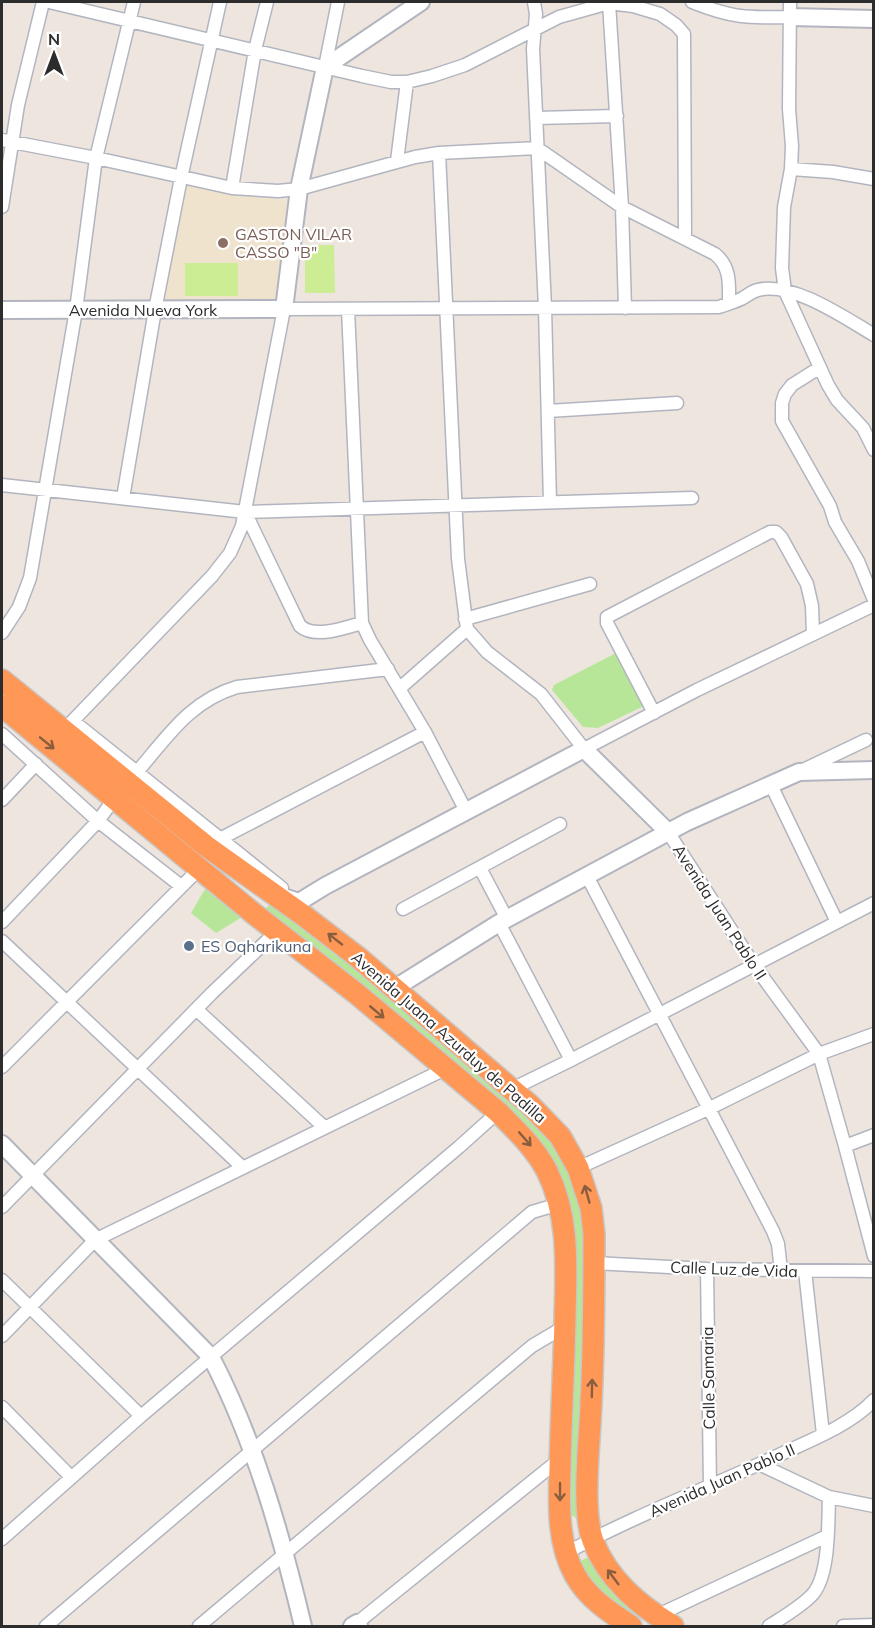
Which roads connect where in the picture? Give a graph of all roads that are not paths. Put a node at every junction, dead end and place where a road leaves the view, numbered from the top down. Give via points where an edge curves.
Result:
1 (43, 2) edge
2 (49, 2) edge
3 (134, 2) edge
4 (220, 2) edge
5 (267, 2) edge
6 (338, 2) edge
7 (421, 2) edge
8 (534, 2) edge
9 (692, 2) edge
10 (609, 3) junction
11 (790, 9) edge
12 (873, 19) edge
13 (130, 20) junction
14 (536, 27) junction
15 (212, 40) junction
16 (255, 50) junction
17 (325, 67) junction
18 (407, 82) junction
19 (617, 116) junction
20 (536, 118) junction
21 (7, 141) edge
22 (537, 148) junction
23 (439, 153) junction
24 (96, 158) junction
25 (397, 161) junction
26 (791, 169) junction
27 (181, 178) junction
28 (873, 179) edge
29 (232, 188) junction
30 (299, 189) junction
31 (2, 207) edge
32 (622, 207) junction
33 (685, 239) junction
34 (785, 291) junction
35 (729, 303) junction
36 (447, 308) junction
37 (546, 308) junction
38 (625, 308) junction
39 (155, 309) junction
40 (284, 309) junction
41 (348, 309) junction
42 (2, 310) edge
43 (76, 310) junction
44 (873, 335) edge
45 (819, 368) junction
46 (677, 404) dead end
47 (548, 411) junction
48 (873, 450) edge
49 (2, 485) edge
50 (45, 490) junction
51 (123, 498) junction
52 (692, 498) dead end
53 (550, 502) junction
54 (455, 505) junction
55 (358, 508) junction
56 (246, 512) junction
57 (590, 584) dead end
58 (873, 600) edge
59 (873, 605) edge
60 (362, 623) junction
61 (466, 624) junction
62 (2, 633) edge
63 (813, 634) junction
64 (388, 669) junction
65 (2, 680) edge
66 (400, 688) junction
67 (2, 706) edge
68 (654, 713) junction
69 (68, 726) junction
70 (426, 732) junction
71 (2, 735) edge
72 (867, 740) dead end
73 (584, 750) junction
74 (36, 764) junction
75 (873, 770) edge
76 (137, 772) junction
77 (800, 772) junction
78 (771, 785) junction
79 (114, 799) junction
80 (2, 800) edge
81 (466, 812) junction
82 (98, 820) junction
83 (560, 824) dead end
84 (668, 832) junction
85 (214, 842) junction
86 (230, 864) junction
87 (480, 868) junction
88 (207, 876) junction
89 (587, 876) junction
90 (181, 886) junction
91 (271, 893) junction
92 (299, 902) junction
93 (873, 903) edge
94 (403, 909) dead end
95 (253, 913) junction
96 (503, 921) junction
97 (2, 922) edge
98 (837, 922) junction
99 (276, 932) junction
100 (2, 941) edge
101 (754, 966) junction
102 (395, 988) junction
103 (66, 1003) junction
104 (196, 1009) junction
105 (659, 1015) junction
106 (873, 1034) edge
107 (819, 1054) junction
108 (572, 1060) junction
109 (2, 1067) edge
110 (137, 1069) junction
111 (445, 1069) junction
112 (512, 1089) junction
113 (708, 1109) junction
114 (498, 1112) junction
115 (324, 1127) junction
116 (873, 1135) edge
117 (2, 1144) edge
118 (845, 1146) junction
119 (242, 1167) junction
120 (578, 1168) junction
121 (32, 1176) junction
122 (559, 1204) junction
123 (2, 1207) edge
124 (95, 1240) junction
125 (873, 1256) edge
126 (594, 1263) junction
127 (707, 1269) junction
128 (781, 1271) junction
129 (805, 1271) junction
130 (873, 1271) edge
131 (2, 1280) edge
132 (29, 1308) junction
133 (564, 1327) junction
134 (2, 1336) edge
135 (211, 1357) junction
136 (873, 1400) edge
137 (2, 1407) edge
138 (141, 1416) junction
139 (823, 1434) junction
140 (253, 1450) junction
141 (560, 1459) junction
142 (759, 1464) junction
143 (71, 1477) junction
144 (710, 1487) junction
145 (829, 1497) junction
146 (873, 1506) edge
147 (827, 1536) junction
148 (2, 1539) edge
149 (592, 1539) junction
150 (286, 1553) junction
151 (566, 1553) junction
152 (657, 1623) edge
153 (356, 1625) edge
154 (873, 1625) edge
155 (46, 1626) edge
156 (199, 1626) edge
157 (303, 1626) edge
158 (631, 1626) edge
159 (769, 1626) edge
160 (843, 1626) edge

1 - 21 street
2 - 13 street
3 - 13 street
4 - 15 street
5 - 16 street
6 - 17 street
7 - 17 street
8 - 14 street
9 - 11 street via 738,17
10 - 14 street
10 - 19 street
10 - 33 street via 660,14 684,34
11 - 12 street
11 - 26 street
13 - 15 street
13 - 24 street
14 - 18 street via 465,65
14 - 20 street
15 - 16 street
15 - 27 street
16 - 17 street
16 - 29 street
17 - 18 street
17 - 30 street
18 - 25 street
19 - 20 street
19 - 32 street
20 - 22 street
21 - 24 street
21 - 31 street
22 - 23 street
22 - 32 street
22 - 37 street
23 - 25 street
23 - 36 street
24 - 27 street
24 - 43 street
25 - 30 street
26 - 28 street
26 - 34 street via 784,207
27 - 29 street
27 - 39 street
29 - 30 street
30 - 40 street
32 - 33 street
32 - 38 street
33 - 35 street via 715,254 725,264
34 - 35 street via 759,290
34 - 44 street via 816,301
34 - 45 street
35 - 38 street via 719,307
36 - 37 street
36 - 41 street
36 - 54 street
37 - 38 street
37 - 47 street
39 - 40 street, Avenida Nueva York
39 - 43 street, Avenida Nueva York
39 - 51 street
40 - 41 street
40 - 56 street
41 - 55 street
42 - 43 street, Avenida Nueva York
43 - 50 street
45 - 48 street
45 - 58 street via 785,394 782,421 858,561
46 - 47 street
47 - 53 street
49 - 50 street
50 - 51 street
50 - 62 street via 26,592
51 - 56 street
52 - 53 street
53 - 54 street
54 - 55 street
54 - 61 street
55 - 56 street
55 - 60 street
56 - 60 street via 300,626 307,632 316,632
56 - 69 street via 230,553 212,576
57 - 61 street
59 - 63 street
60 - 64 street
61 - 66 street
61 - 73 street, Avenida Juan Pablo II via 486,652 541,694
63 - 68 street
63 - 68 street via 807,584 781,537 770,532 607,617 607,624
64 - 66 street
64 - 76 street via 221,692 188,713
65 - 69 highway, Avenida Juana Azurduy de Padilla
66 - 70 street
67 -> 79 highway, Avenida Juana Azurduy de Padilla
68 - 73 street
69 - 76 street
69 - 85 highway, Avenida Juana Azurduy de Padilla
70 - 81 street
70 - 85 street
71 - 74 street
72 - 77 street
73 - 81 street
73 - 84 street, Avenida Juan Pablo II
74 - 80 street
74 - 82 street
75 - 77 street
76 - 85 street
77 - 78 street
78 - 84 street
78 - 98 street
79 - 82 street
79 - 88 highway, Avenida Juana Azurduy de Padilla
81 - 92 street
82 - 90 street
82 - 97 street
83 - 87 street
84 - 89 street
84 - 101 street, Avenida Juan Pablo II
85 - 86 highway, Avenida Juana Azurduy de Padilla
85 - 92 street
86 - 88 highway
86 - 91 highway, Avenida Juana Azurduy de Padilla
87 - 94 street
87 - 96 street
88 - 90 street
88 - 95 highway, Avenida Juana Azurduy de Padilla
89 - 96 street
89 - 105 street
90 - 103 street
91 - 92 street
91 - 95 highway
102 -> 91 highway, Avenida Juana Azurduy de Padilla
93 - 98 street
95 - 99 highway, Avenida Juana Azurduy de Padilla
96 - 102 street
96 - 108 street
98 - 101 street
99 - 104 street
99 -> 111 highway, Avenida Juana Azurduy de Padilla
100 - 103 street
101 - 105 street
101 - 107 street, Avenida Juan Pablo II
102 - 112 highway, Avenida Juana Azurduy de Padilla
103 - 109 street
103 - 110 street
104 - 110 street
104 - 115 street
105 - 108 street
105 - 113 street
106 - 107 street
107 - 113 street
107 - 118 street, Avenida Juan Pablo II
108 - 112 street
110 - 119 street
110 - 121 street
111 - 114 highway, Avenida Juana Azurduy de Padilla
111 - 115 street
112 - 120 highway, Avenida Juana Azurduy de Padilla via 560,1137
113 - 120 street
113 - 128 street via 773,1231
114 -> 122 highway, Avenida Juana Azurduy de Padilla via 538,1156
114 - 135 street
115 - 119 street
116 - 118 street
117 - 121 street
118 - 125 street, Avenida Juan Pablo II
119 - 124 street
126 -> 120 highway, Avenida Juana Azurduy de Padilla via 591,1208
121 - 123 street
121 - 124 street
122 - 133 highway, Avenida Juana Azurduy de Padilla via 566,1248
122 - 140 street via 532,1212
124 - 132 street
124 - 135 street
126 - 127 street, Calle Luz de Vida
149 -> 126 highway, Avenida Juana Azurduy de Padilla via 588,1491
127 - 128 street, Calle Luz de Vida
127 - 144 street, Calle Samaria
128 - 129 street, Calle Luz de Vida
129 - 130 street, Calle Luz de Vida
129 - 139 street
131 - 132 street
132 - 134 street
132 - 138 street
133 - 141 highway, Avenida Juana Azurduy de Padilla
133 - 150 street via 532,1346
135 - 138 street
135 - 140 street
136 - 139 street, Avenida Juan Pablo II
137 - 143 street
138 - 143 street
139 - 142 street, Avenida Juan Pablo II
140 - 150 street
140 - 155 street
141 -> 151 highway, Avenida Juana Azurduy de Padilla via 560,1515
141 - 153 street
142 - 144 street, Avenida Juan Pablo II
142 - 145 street
143 - 148 street
144 - 149 street, Avenida Juan Pablo II
145 - 146 street
145 - 147 street
147 - 152 street
147 - 159 street via 822,1578 813,1595
149 - 151 street, Avenida Juan Pablo II
152 -> 149 highway, Avenida Juana Azurduy de Padilla via 610,1573
150 - 156 street
150 - 157 street
151 - 158 highway, Avenida Juana Azurduy de Padilla via 583,1588
154 - 160 street

